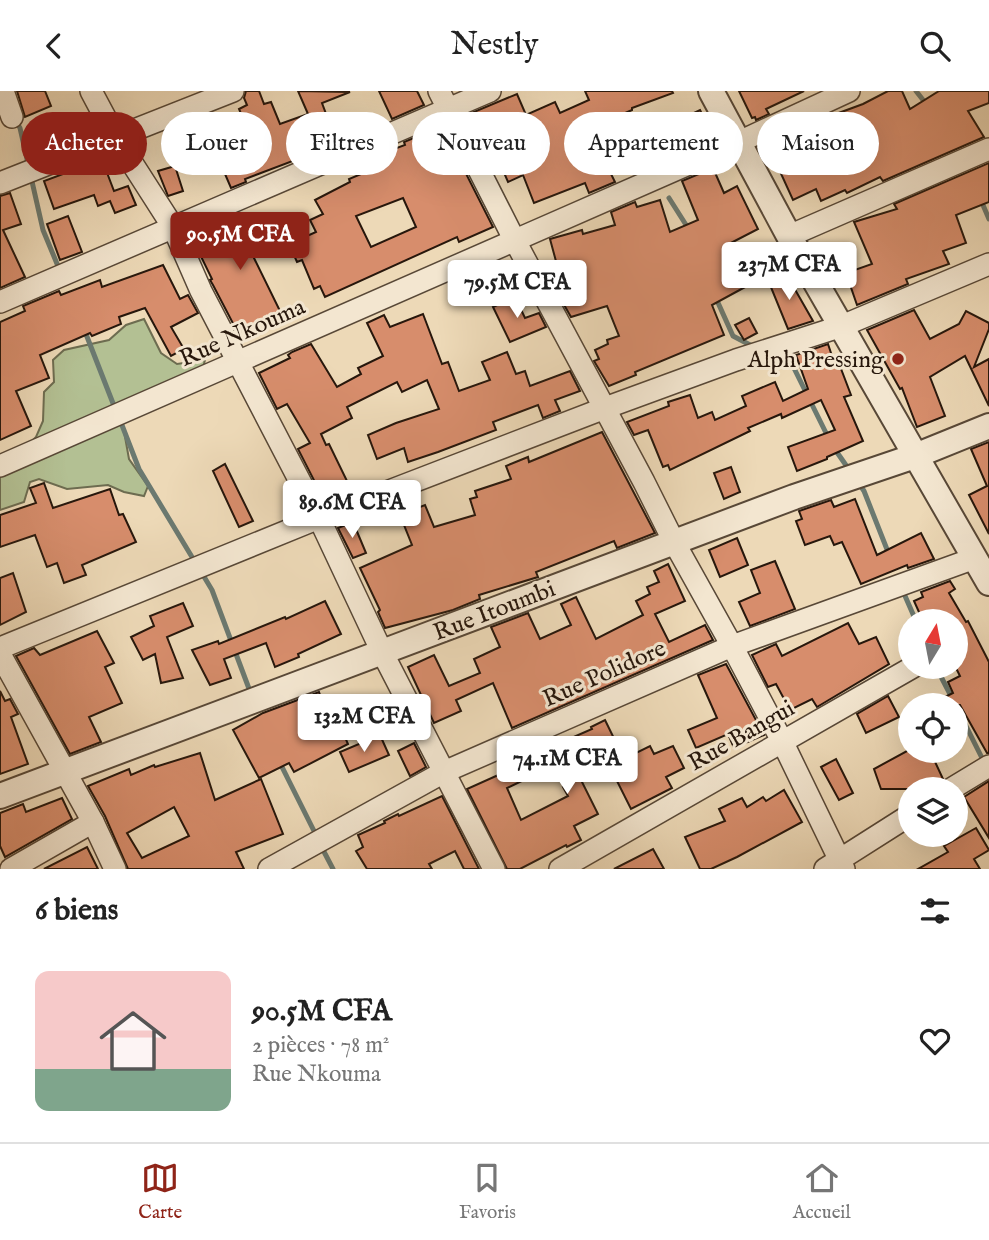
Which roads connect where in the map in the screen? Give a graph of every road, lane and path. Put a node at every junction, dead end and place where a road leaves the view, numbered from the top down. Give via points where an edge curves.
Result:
1 (3, 91) edge
2 (91, 91) edge
3 (233, 91) edge
4 (491, 91) edge
5 (711, 91) edge
6 (849, 91) edge
7 (444, 100) edge
8 (102, 112) edge
9 (723, 112) edge
10 (12, 117) dead end
11 (147, 126) edge
12 (743, 140) edge
13 (989, 149) edge
14 (743, 150) edge
15 (21, 175) edge
16 (140, 175) edge
17 (663, 175) edge
18 (0, 183) edge
19 (173, 227) junction
20 (789, 236) junction
21 (514, 240) junction
22 (989, 264) edge
23 (0, 302) edge
24 (842, 326) junction
25 (238, 363) junction
26 (605, 408) junction
27 (989, 426) edge
28 (915, 456) junction
29 (0, 466) edge
30 (319, 517) junction
31 (674, 543) junction
32 (983, 568) edge
33 (732, 646) junction
34 (0, 648) edge
35 (382, 652) junction
36 (0, 654) edge
37 (898, 675) edge
38 (782, 741) junction
39 (989, 766) edge
40 (64, 771) junction
41 (444, 772) junction
42 (968, 779) edge
43 (0, 796) edge
44 (93, 822) junction
45 (898, 823) edge
46 (836, 866) edge
47 (11, 869) edge
48 (114, 869) edge
49 (269, 869) edge
50 (494, 869) edge
51 (559, 869) edge

1 - 10 street
2 - 8 street
3 - 11 street
4 - 7 street
5 - 9 street
6 - 12 street, Rue Nkouma
7 - 19 street
7 - 21 street
13 - 20 street
14 - 20 street
15 - 18 street
16 - 19 street
17 - 21 street, Rue Nkouma
19 - 23 street
19 - 25 street
20 - 24 street
21 - 25 street, Rue Nkouma
21 - 26 street
22 - 24 street
24 - 26 street
24 - 28 street
25 - 29 street, Rue Nkouma
25 - 30 street
26 - 30 street
26 - 31 street
27 - 28 street, Rue Itoumbi
28 - 31 street, Rue Itoumbi
28 - 32 street
30 - 34 street
30 - 35 street
31 - 33 street
31 - 35 street, Rue Itoumbi
32 - 33 street, Rue Polidore
33 - 38 street
33 - 41 street, Rue Polidore
35 - 40 street, Rue Itoumbi
35 - 41 street
36 - 40 street
37 - 38 street, Rue Bangui
38 - 46 street
38 - 51 street, Rue Bangui
39 - 42 street
40 - 43 street, Rue Itoumbi
40 - 44 street
41 - 49 street, Rue Polidore
41 - 50 street
44 - 47 street
44 - 48 street
45 - 46 street

